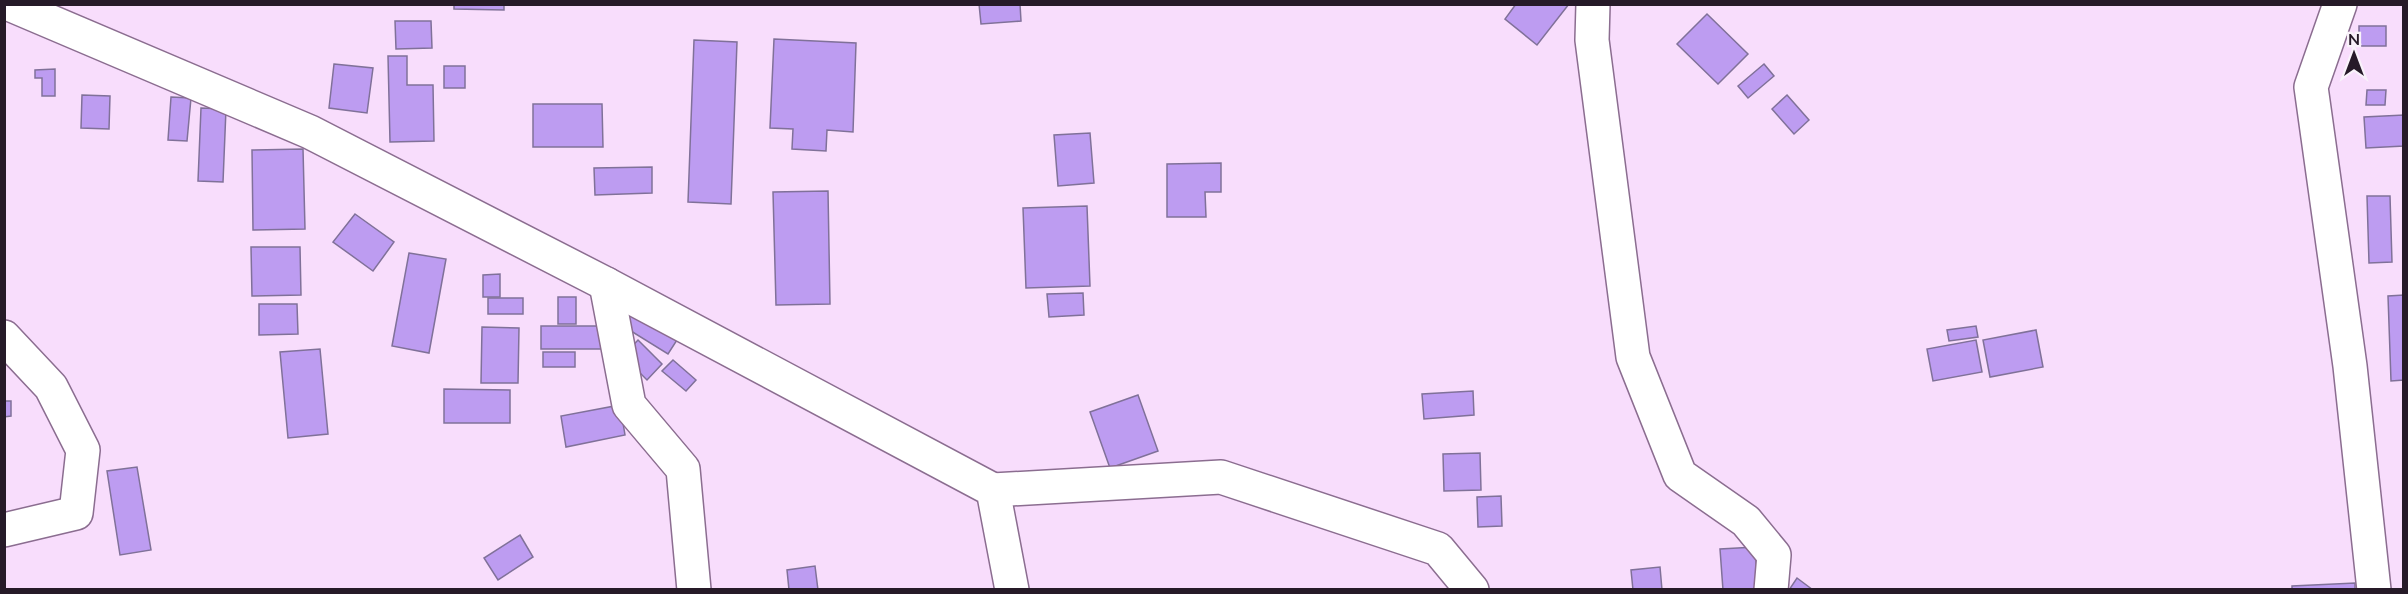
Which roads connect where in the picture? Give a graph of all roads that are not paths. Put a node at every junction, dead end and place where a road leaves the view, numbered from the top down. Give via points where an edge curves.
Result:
1 (9, 4) edge
2 (1593, 4) edge
3 (2340, 4) edge
4 (606, 284) junction
5 (4, 337) edge
6 (993, 490) junction
7 (4, 530) edge
8 (694, 590) edge
9 (1012, 590) edge
10 (1472, 590) edge
11 (1771, 590) edge
12 (2374, 590) edge

1 - 4 street via 310,132
2 - 11 street via 1592,40 1633,357 1680,475 1746,521 1774,555
3 - 12 street via 2312,87 2350,366
4 - 6 street
4 - 8 street via 629,405 683,469
5 - 7 street via 51,387 83,450 76,513
6 - 9 street
6 - 10 street via 1221,477 1438,549

